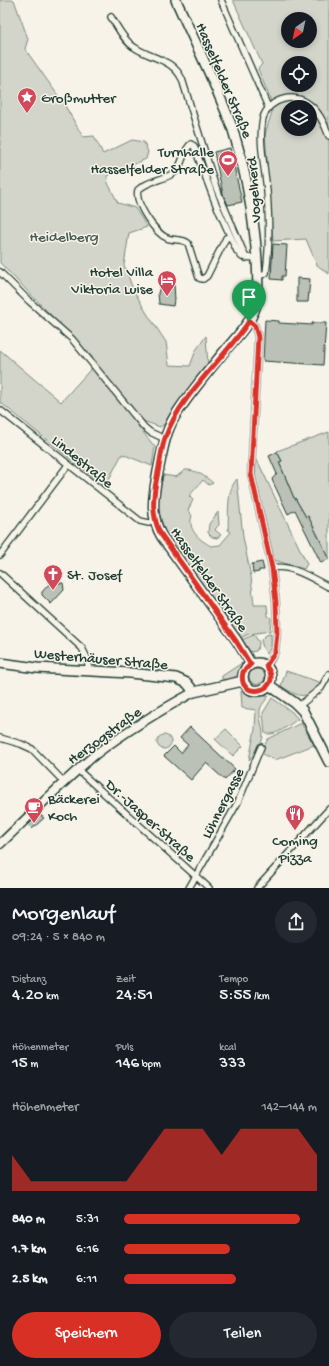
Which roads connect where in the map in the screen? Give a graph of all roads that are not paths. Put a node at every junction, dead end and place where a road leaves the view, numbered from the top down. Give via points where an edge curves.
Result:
1 (176, 0) edge
2 (221, 0) edge
3 (111, 17) dead end
4 (268, 107) junction
5 (329, 136) edge
6 (230, 237) junction
7 (246, 258) junction
8 (256, 258) junction
9 (0, 272) edge
10 (257, 277) junction
11 (249, 321) junction
12 (0, 410) edge
13 (165, 439) junction
14 (68, 465) junction
15 (155, 521) junction
16 (0, 555) edge
17 (272, 568) junction
18 (0, 573) edge
19 (329, 587) edge
20 (0, 663) edge
21 (251, 664) junction
22 (266, 666) junction
23 (88, 671) junction
24 (329, 674) edge
25 (243, 681) junction
26 (327, 681) edge
27 (269, 685) junction
28 (194, 692) junction
29 (299, 706) junction
30 (0, 738) edge
31 (261, 747) dead end
32 (329, 762) edge
33 (78, 770) junction
34 (64, 782) junction
35 (329, 809) edge
36 (0, 844) edge
37 (196, 876) junction
38 (189, 888) edge
39 (209, 888) edge
40 (257, 888) edge

1 - 8 main road, Hasselfelder Straße via 217,91 236,142 250,202
2 - 4 street, Hasselfelder Straße
3 - 7 street via 131,45 178,70 215,185
4 - 5 street via 277,101 292,98 303,100 318,114
4 - 10 street, Vogelherd via 262,128 268,258 266,273
6 - 6 street via 202,170 198,152 191,144 174,173 144,184 138,190 137,199 141,210 162,235 188,243 198,278 204,279 207,276 226,238
6 - 7 street via 239,255
7 - 8 street
8 - 10 main road, Hasselfelder Straße
9 - 13 street via 72,339 144,427
10 - 11 main road, Hasselfelder Straße via 256,302
11 - 13 main road, Hasselfelder Straße via 180,409
11 - 17 street via 255,326 258,337 251,474
12 - 14 street, Lindestraße
13 - 15 main road, Hasselfelder Straße via 154,494
14 - 15 street, Lindestraße via 140,521
14 - 16 street
15 - 21 main road, Hasselfelder Straße via 169,548
17 - 19 street via 296,571
17 - 22 street via 277,640 274,656
18 - 23 street via 82,648 88,660
20 - 23 main road, Westerhäuser Straße
21 - 22 main road via 259,663
21 - 25 main road via 243,672
22 - 27 main road via 271,674
23 - 28 main road, Westerhäuser Straße via 176,678 188,683
24 - 26 street
25 - 27 main road via 255,691
25 - 28 main road, Herzogstraße
26 - 29 street
27 - 29 main road
28 - 33 street, Herzogstraße via 122,736
29 - 32 main road via 309,720
30 - 34 street via 32,749
31 - 37 street, Lühnergasse via 238,802
33 - 34 street, Herzogstraße
33 - 37 street, Dr.-Jasper-Straße
34 - 36 street, Herzogstraße
35 - 40 street
37 - 38 street, Lühnergasse
37 - 39 street, Dr.-Jasper-Straße

